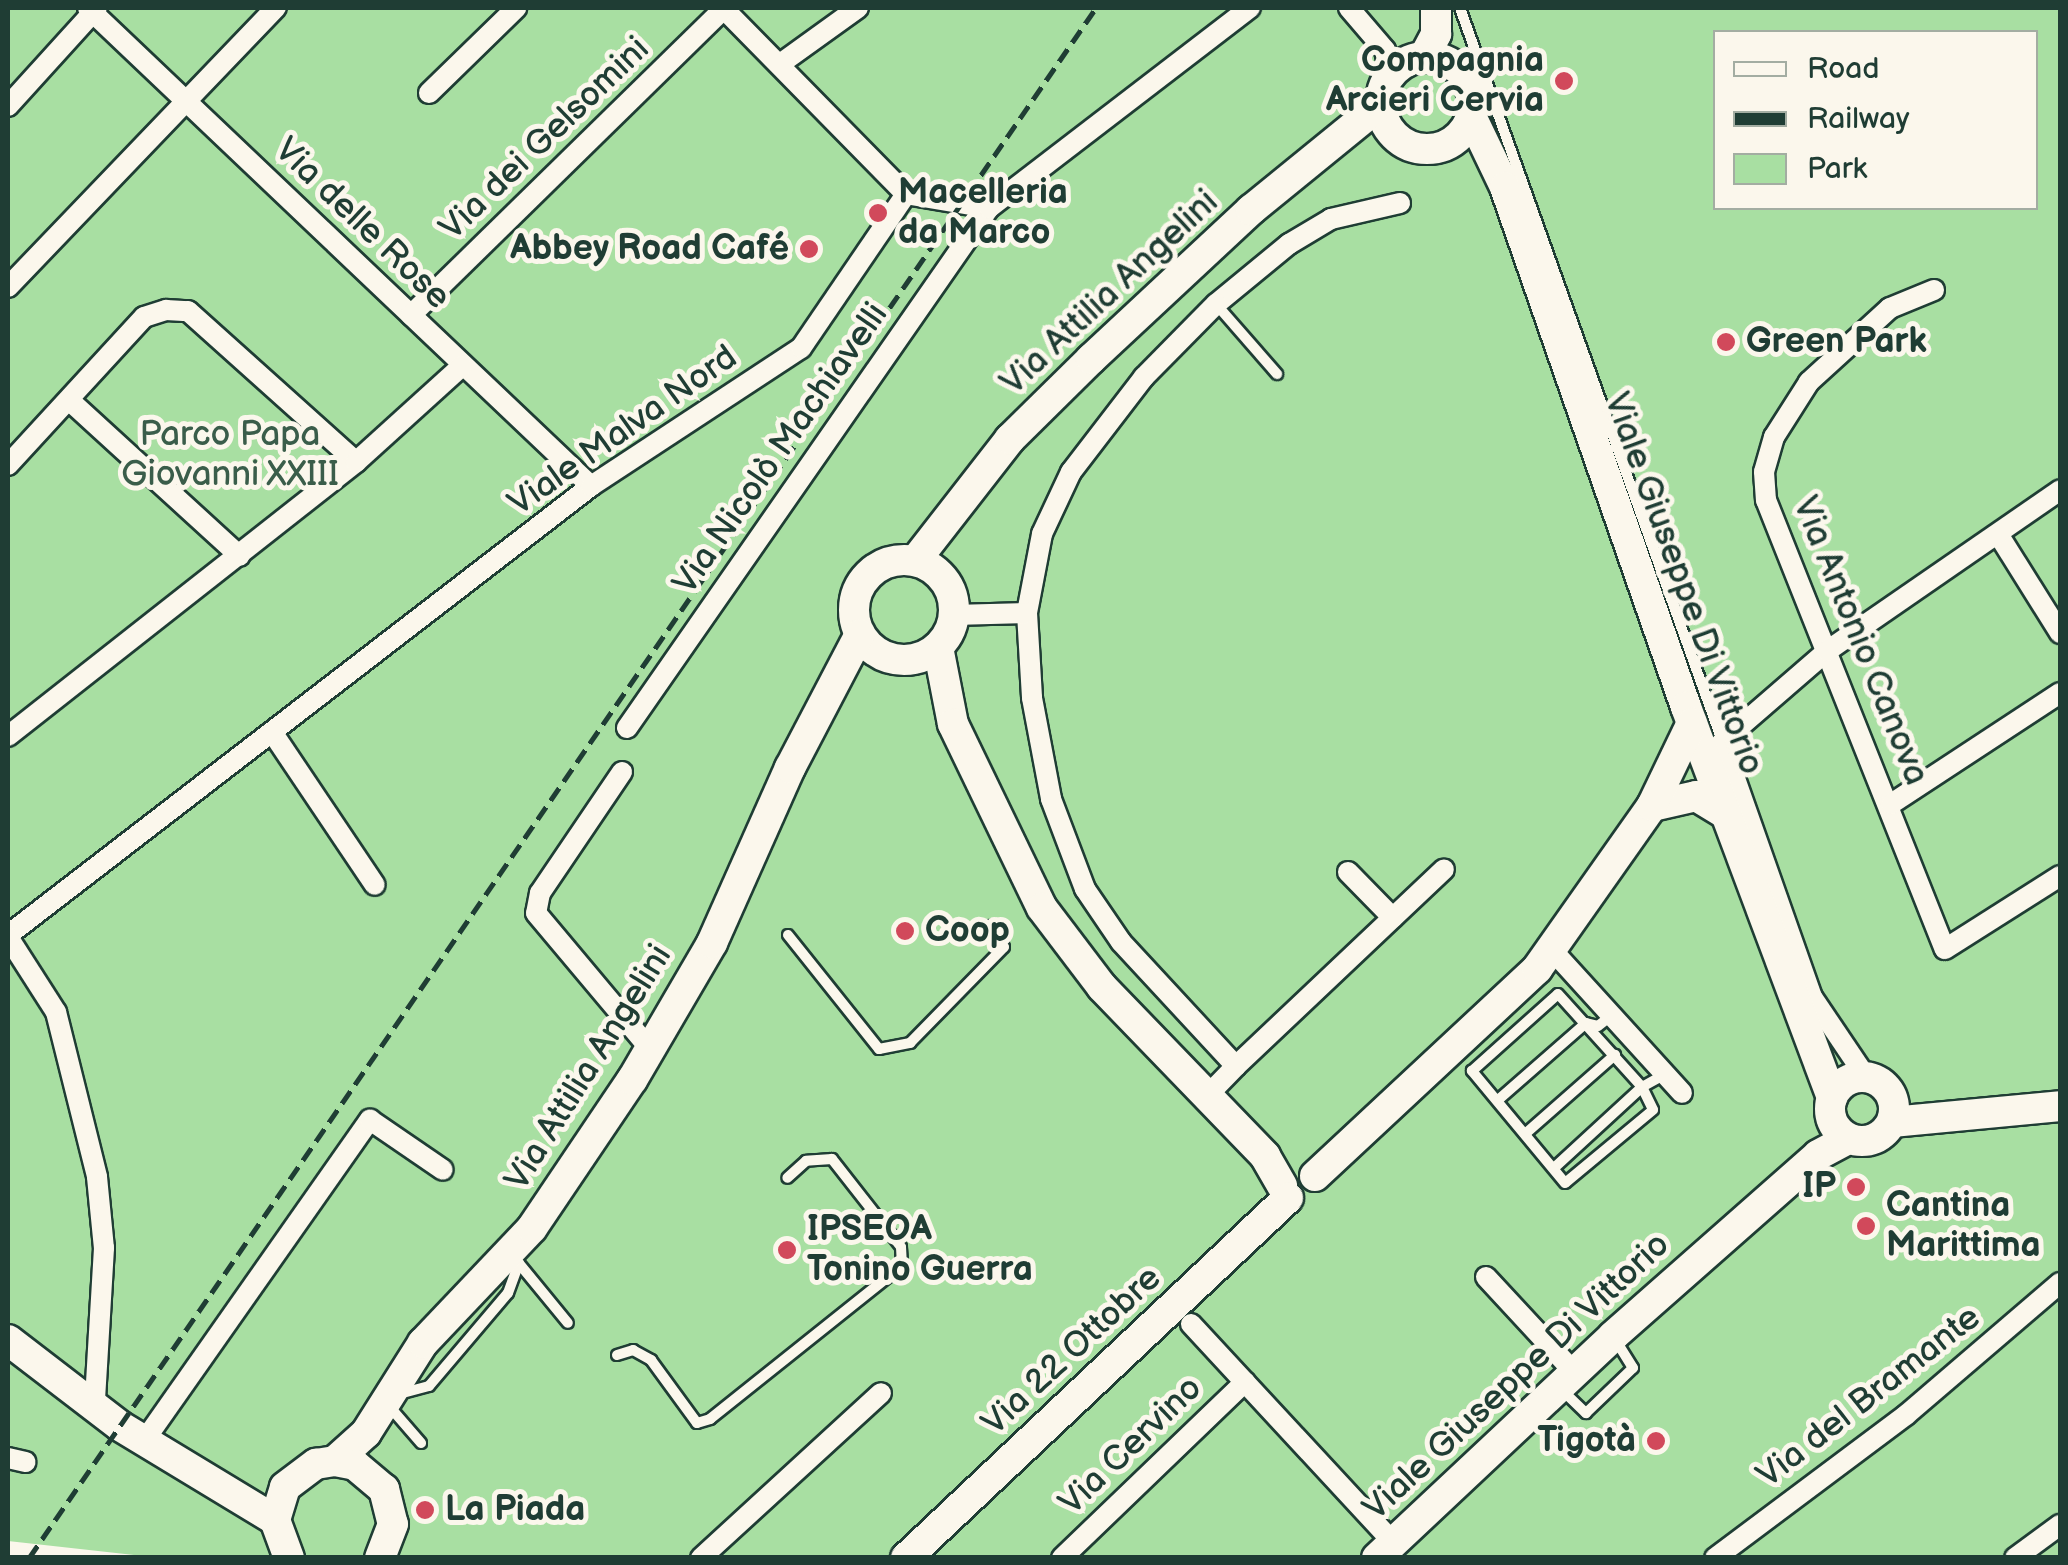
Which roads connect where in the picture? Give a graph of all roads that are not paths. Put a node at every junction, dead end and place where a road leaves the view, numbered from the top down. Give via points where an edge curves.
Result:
1 (276, 8) edge
2 (516, 8) edge
3 (724, 8) edge
4 (858, 8) edge
5 (1250, 8) edge
6 (1349, 8) edge
7 (1460, 8) edge
8 (93, 9) edge
9 (1432, 33) edge
10 (780, 64) junction
11 (429, 92) dead end
12 (12, 93) edge
13 (184, 99) junction
14 (1387, 104) junction
15 (1471, 116) junction
16 (1446, 145) junction
17 (1505, 187) junction
18 (906, 194) junction
19 (1400, 203) dead end
20 (989, 208) junction
21 (8, 287) edge
22 (1934, 290) dead end
23 (1216, 304) junction
24 (411, 315) junction
25 (1566, 338) junction
26 (462, 366) junction
27 (1277, 374) dead end
28 (68, 400) junction
29 (356, 462) junction
30 (8, 466) edge
31 (591, 486) junction
32 (2060, 490) edge
33 (950, 524) junction
34 (1637, 532) junction
35 (1998, 534) junction
36 (240, 556) junction
37 (915, 561) junction
38 (944, 579) junction
39 (1028, 613) junction
40 (954, 615) junction
41 (2060, 633) edge
42 (860, 634) junction
43 (938, 647) junction
44 (1827, 651) junction
45 (897, 659) junction
46 (2060, 694) edge
47 (823, 708) junction
48 (1692, 723) junction
49 (953, 724) junction
50 (627, 728) dead end
51 (272, 732) junction
52 (8, 736) edge
53 (1722, 742) junction
54 (622, 772) dead end
55 (1891, 804) junction
56 (1652, 806) junction
57 (1726, 814) junction
58 (1444, 869) dead end
59 (1348, 872) dead end
60 (2060, 876) edge
61 (375, 884) dead end
62 (1774, 916) junction
63 (1394, 918) junction
64 (991, 926) dead end
65 (788, 935) dead end
66 (8, 936) edge
67 (1552, 950) junction
68 (1612, 1015) junction
69 (1586, 1023) junction
70 (651, 1050) junction
71 (1615, 1055) junction
72 (1236, 1066) junction
73 (1664, 1074) junction
74 (1850, 1084) junction
75 (1642, 1087) junction
76 (1682, 1094) dead end
77 (2060, 1094) edge
78 (1205, 1098) junction
79 (1498, 1100) junction
80 (2060, 1106) edge
81 (1892, 1110) junction
82 (1525, 1134) junction
83 (1848, 1139) junction
84 (1554, 1168) junction
85 (443, 1170) dead end
86 (787, 1178) dead end
87 (1295, 1182) junction
88 (514, 1258) junction
89 (1486, 1278) dead end
90 (2060, 1283) edge
91 (568, 1323) dead end
92 (1191, 1324) dead end
93 (1613, 1336) junction
94 (14, 1345) edge
95 (617, 1355) dead end
96 (1567, 1379) junction
97 (1245, 1382) junction
98 (881, 1392) dead end
99 (383, 1398) junction
100 (95, 1400) junction
101 (366, 1433) junction
102 (145, 1439) junction
103 (422, 1442) dead end
104 (335, 1461) junction
105 (372, 1475) junction
106 (224, 1487) junction
107 (285, 1488) junction
108 (275, 1520) junction
109 (2060, 1525) edge
110 (1387, 1551) edge
111 (380, 1557) edge
112 (289, 1558) edge
113 (701, 1558) edge
114 (906, 1558) edge
115 (1062, 1558) edge
116 (1715, 1558) edge
117 (2015, 1558) edge

1 - 13 street
2 - 11 street
3 - 10 street
3 - 24 street, Via dei Gelsomini
4 - 10 street
5 - 20 street
6 - 14 street via 1384,50
7 - 25 lane
8 - 12 street
8 - 13 street, Via delle Rose
9 - 14 street, Via Attilia Angelini
9 - 15 street, Viale Giuseppe Di Vittorio via 1471,90
10 - 18 street
13 - 21 street
13 - 24 street, Via delle Rose
14 - 16 street via 1416,148
14 - 33 street, Via Attilia Angelini via 1252,210 1090,359 1010,439
15 - 16 street
15 - 17 street, Viale Giuseppe Di Vittorio
16 - 17 street via 1477,158
17 - 25 street, Viale Giuseppe Di Vittorio
18 - 20 street
18 - 31 street, Viale Malva Nord via 801,348
19 - 23 street via 1331,218
20 - 50 street, Via Nicolò Machiavelli
22 - 44 street, Via Antonio Canova via 1890,308 1828,359 1789,410 1767,457 1770,517
23 - 27 lane
23 - 39 street via 1144,378 1071,472 1042,534
24 - 26 street, Via delle Rose
25 - 34 street, Viale Giuseppe Di Vittorio
26 - 29 street
26 - 31 street, Via delle Rose
28 - 29 street via 144,317 188,311
28 - 30 street
28 - 36 street
29 - 36 street
31 - 51 street, Viale Malva Nord
32 - 35 street
33 - 37 street, Via Attilia Angelini
33 - 38 street, Via Attilia Angelini
34 - 48 street, Viale Giuseppe Di Vittorio
34 - 53 lane
35 - 41 street
35 - 44 street
36 - 52 street
37 - 38 street
37 - 42 street via 887,563 864,580 854,606
38 - 40 street
39 - 40 street
39 - 72 street via 1032,698 1051,799 1085,889 1121,942
40 - 43 street
42 - 45 street
42 - 47 street, Via Attilia Angelini
43 - 45 street
43 - 49 street
44 - 53 street
44 - 55 street, Via Antonio Canova
45 - 47 street, Via Attilia Angelini
45 - 49 street
46 - 55 street
47 - 70 street, Via Attilia Angelini via 712,942
48 - 56 street, Via 22 Ottobre
48 - 57 street, Viale Giuseppe Di Vittorio
49 - 78 street via 1042,908 1102,986
51 - 61 street
51 - 66 street, Viale Malva Nord
53 - 62 street, Viale Giuseppe Di Vittorio
54 - 70 street via 540,894 536,913
55 - 60 street, Via Antonio Canova via 1944,949
56 - 57 street via 1673,796 1696,796
56 - 67 street, Via 22 Ottobre
57 - 62 street, Viale Giuseppe Di Vittorio
58 - 63 street
59 - 63 street
62 - 74 street, Viale Giuseppe Di Vittorio
62 - 74 street, Viale Giuseppe Di Vittorio via 1794,1005
63 - 72 street
64 - 65 lane via 1004,947 910,1043 879,1049
66 - 100 street via 56,1012 97,1178 104,1248
67 - 68 street
67 - 87 street, Via 22 Ottobre
68 - 69 lane via 1598,1026
68 - 73 street
69 - 71 lane
69 - 79 lane
69 - 79 lane via 1558,994 1472,1071
70 - 88 street, Via Attilia Angelini
71 - 75 lane
71 - 82 lane
72 - 78 street
73 - 75 lane
73 - 76 street
74 - 81 street
74 - 83 street via 1834,1126
75 - 84 lane
75 - 84 lane via 1653,1110 1566,1183
77 - 81 street
78 - 87 street
79 - 82 lane
80 - 81 street
81 - 83 street, Viale Giuseppe Di Vittorio via 1869,1142
82 - 84 lane
83 - 93 street, Viale Giuseppe Di Vittorio via 1818,1156
85 - 102 street via 370,1120
86 - 95 lane via 806,1161 832,1159 902,1247 902,1266 710,1419 697,1423 651,1360 633,1350
87 - 114 street, Via 22 Ottobre
88 - 91 lane
88 - 99 street, Via Attilia Angelini via 423,1343
89 - 96 street
90 - 116 street, Via del Bramante via 1906,1415
92 - 97 street
93 - 96 street, Viale Giuseppe Di Vittorio
93 - 96 lane via 1633,1368 1586,1413
94 - 100 street
94 - 102 street
96 - 110 street, Viale Giuseppe Di Vittorio
97 - 110 street
97 - 115 street, Via Cervino
98 - 113 street
99 - 101 street, Via Attilia Angelini
99 - 103 lane
100 - 102 street
101 - 104 street, Via Attilia Angelini
101 - 105 street
102 - 106 street
104 - 105 street
104 - 107 street, Via Attilia Angelini via 298,1473
105 - 111 street via 391,1505 389,1542
106 - 107 street
106 - 108 street
107 - 108 street
108 - 112 street
109 - 117 street

